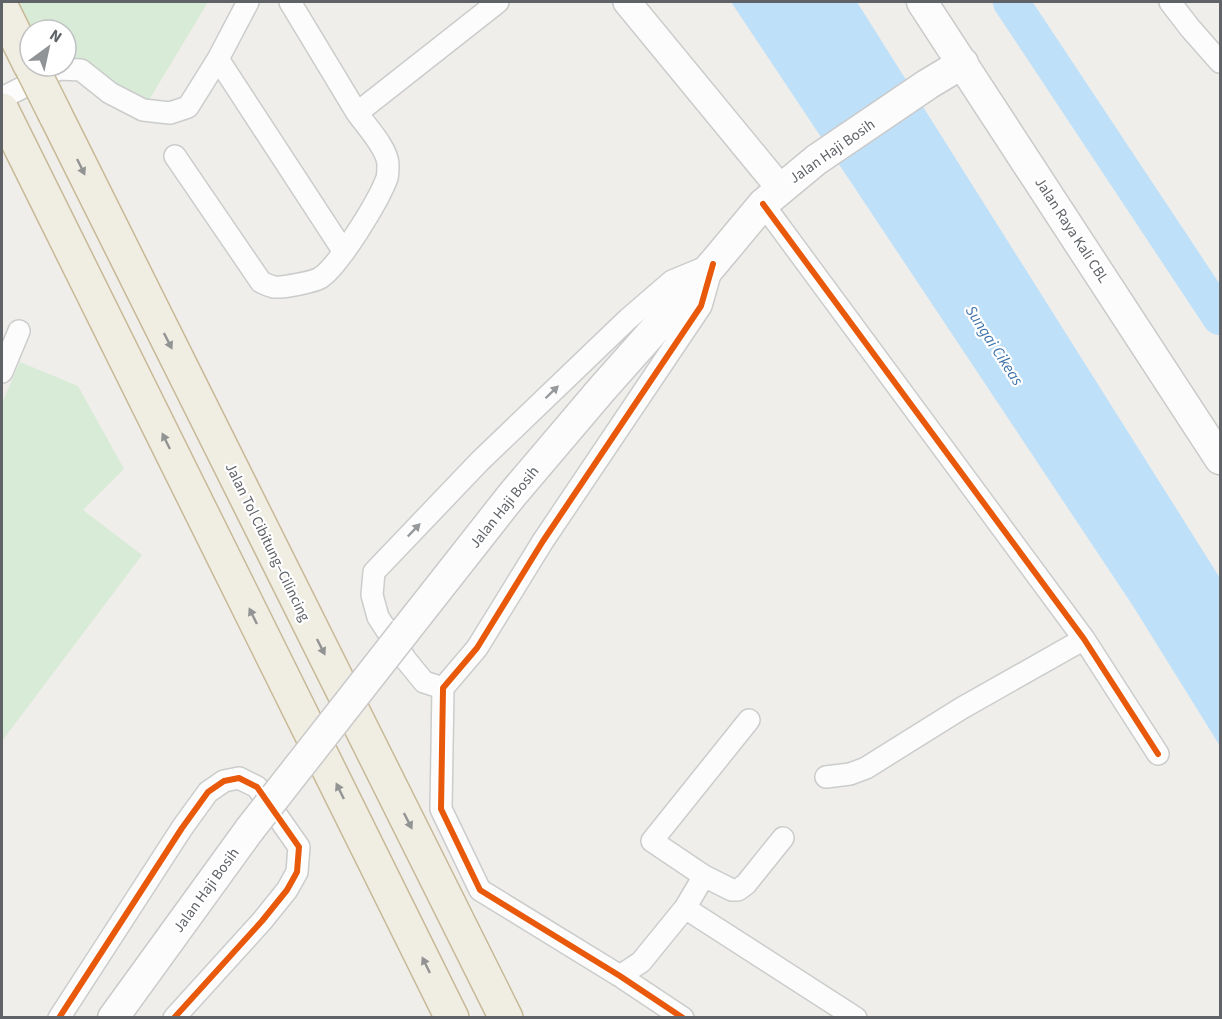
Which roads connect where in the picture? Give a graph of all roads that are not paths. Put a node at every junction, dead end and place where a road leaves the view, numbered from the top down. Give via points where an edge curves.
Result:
1 (248, 2) edge
2 (290, 2) edge
3 (498, 2) edge
4 (627, 2) edge
5 (922, 2) edge
6 (1170, 2) edge
7 (2, 8) edge
8 (18, 41) edge
9 (218, 59) junction
10 (1221, 62) edge
11 (963, 63) junction
12 (37, 78) edge
13 (4, 110) edge
14 (357, 113) junction
15 (175, 156) dead end
16 (771, 196) junction
17 (344, 252) junction
18 (713, 264) junction
19 (20, 331) dead end
20 (2, 372) edge
21 (1221, 459) edge
22 (1084, 639) junction
23 (443, 688) junction
24 (749, 720) dead end
25 (1158, 754) dead end
26 (825, 777) dead end
27 (783, 838) dead end
28 (704, 876) junction
29 (685, 908) junction
30 (620, 976) junction
31 (59, 1017) edge
32 (113, 1017) edge
33 (174, 1017) edge
34 (452, 1017) edge
35 (506, 1017) edge
36 (683, 1017) edge
37 (856, 1017) edge

1 - 9 street
2 - 14 street
3 - 14 street
4 - 16 street
5 - 11 main road, Jalan Raya Kali CBL
6 - 10 street
7 - 8 highway, Jalan Tol Cibitung–Cilincing
9 - 13 street via 188,106 170,113 143,110 110,93 81,70 59,69
9 - 17 street
11 - 16 main road, Jalan Haji Bosih via 816,160
11 - 21 main road, Jalan Raya Kali CBL
12 -> 35 highway, Jalan Tol Cibitung–Cilincing, bridge
34 -> 13 highway
14 - 17 street via 386,154 387,177
15 - 17 street via 261,282 274,287 318,279
16 - 18 main road, Jalan Haji Bosih
16 - 22 street
18 - 23 street via 701,306 477,648
23 -> 18 street via 424,682 378,617 372,595 374,572 480,461 628,319 672,281
18 - 32 main road, Jalan Haji Bosih, bridge via 520,486 250,829
19 - 20 street
22 - 25 street
22 - 26 street via 866,768
23 - 30 street via 441,809 480,890
24 - 28 street via 652,841
27 - 28 street via 738,890
28 - 29 street
29 - 30 street via 641,962
29 - 37 street
30 - 36 street
31 - 33 street via 208,792 224,781 239,778 257,787 299,847 297,872 288,890 262,921

